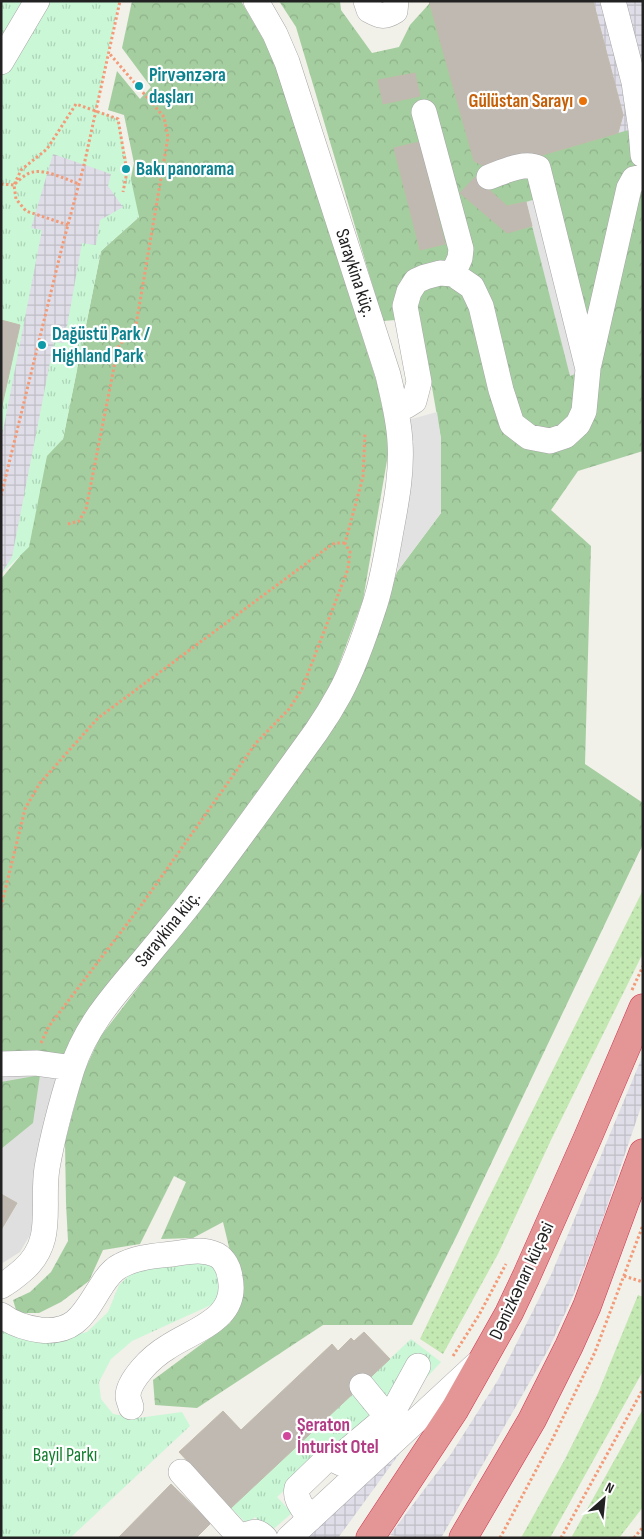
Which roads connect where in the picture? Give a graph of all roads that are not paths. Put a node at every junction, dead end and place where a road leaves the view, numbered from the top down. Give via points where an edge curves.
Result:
1 (37, 1) edge
2 (256, 1) edge
3 (366, 1) edge
4 (396, 1) edge
5 (613, 1) edge
6 (1, 62) edge
7 (638, 72) edge
8 (424, 112) dead end
9 (643, 155) edge
10 (489, 177) dead end
11 (643, 177) edge
12 (453, 274) junction
13 (588, 368) junction
14 (396, 409) junction
15 (637, 1000) edge
16 (1, 1064) edge
17 (72, 1068) junction
18 (643, 1153) edge
19 (1, 1286) edge
20 (1, 1316) edge
21 (485, 1356) junction
22 (418, 1366) dead end
23 (362, 1386) dead end
24 (131, 1407) dead end
25 (390, 1420) junction
26 (336, 1460) junction
27 (181, 1472) dead end
28 (360, 1473) junction
29 (310, 1519) junction
30 (372, 1531) edge
31 (265, 1538) edge
32 (289, 1538) edge
33 (463, 1538) edge

1 - 6 street
2 - 14 street, Saraykina küç. via 287,62 388,374
3 - 4 street via 369,10 379,16 388,16 395,11
5 - 7 street
7 - 9 street
8 - 12 street via 461,249
10 - 13 street via 524,166 538,168
11 - 13 street via 634,179 629,188
12 - 13 street via 472,287 481,306 512,424 529,437 550,441 565,436 578,424 584,410
12 - 14 street via 425,277 416,282 409,292 404,306 419,382 414,401
14 - 17 street, Saraykina küç. via 401,463 386,555 375,604 341,692 302,752 195,896 108,1003 86,1036
15 - 21 highway, Dənizkənarı küçəsi via 588,1137 526,1277
16 - 17 street via 36,1063
17 - 19 street, Saraykina küç. via 47,1168 42,1242 29,1265
18 - 33 highway via 569,1346 532,1420
20 - 24 street via 22,1327 51,1331 63,1328 82,1316 110,1274 137,1258 195,1251 218,1256 226,1263 230,1276 232,1289 228,1304 209,1324 167,1347 148,1362 135,1376 128,1394
21 - 28 street
21 - 30 highway, Dənizkənarı küçəsi via 455,1409
22 - 25 street
23 - 25 street
25 - 26 street
26 - 28 street
26 - 29 street via 324,1461 297,1488 297,1498
27 - 31 street via 238,1535 244,1536 253,1531
28 - 29 street
29 - 32 street

